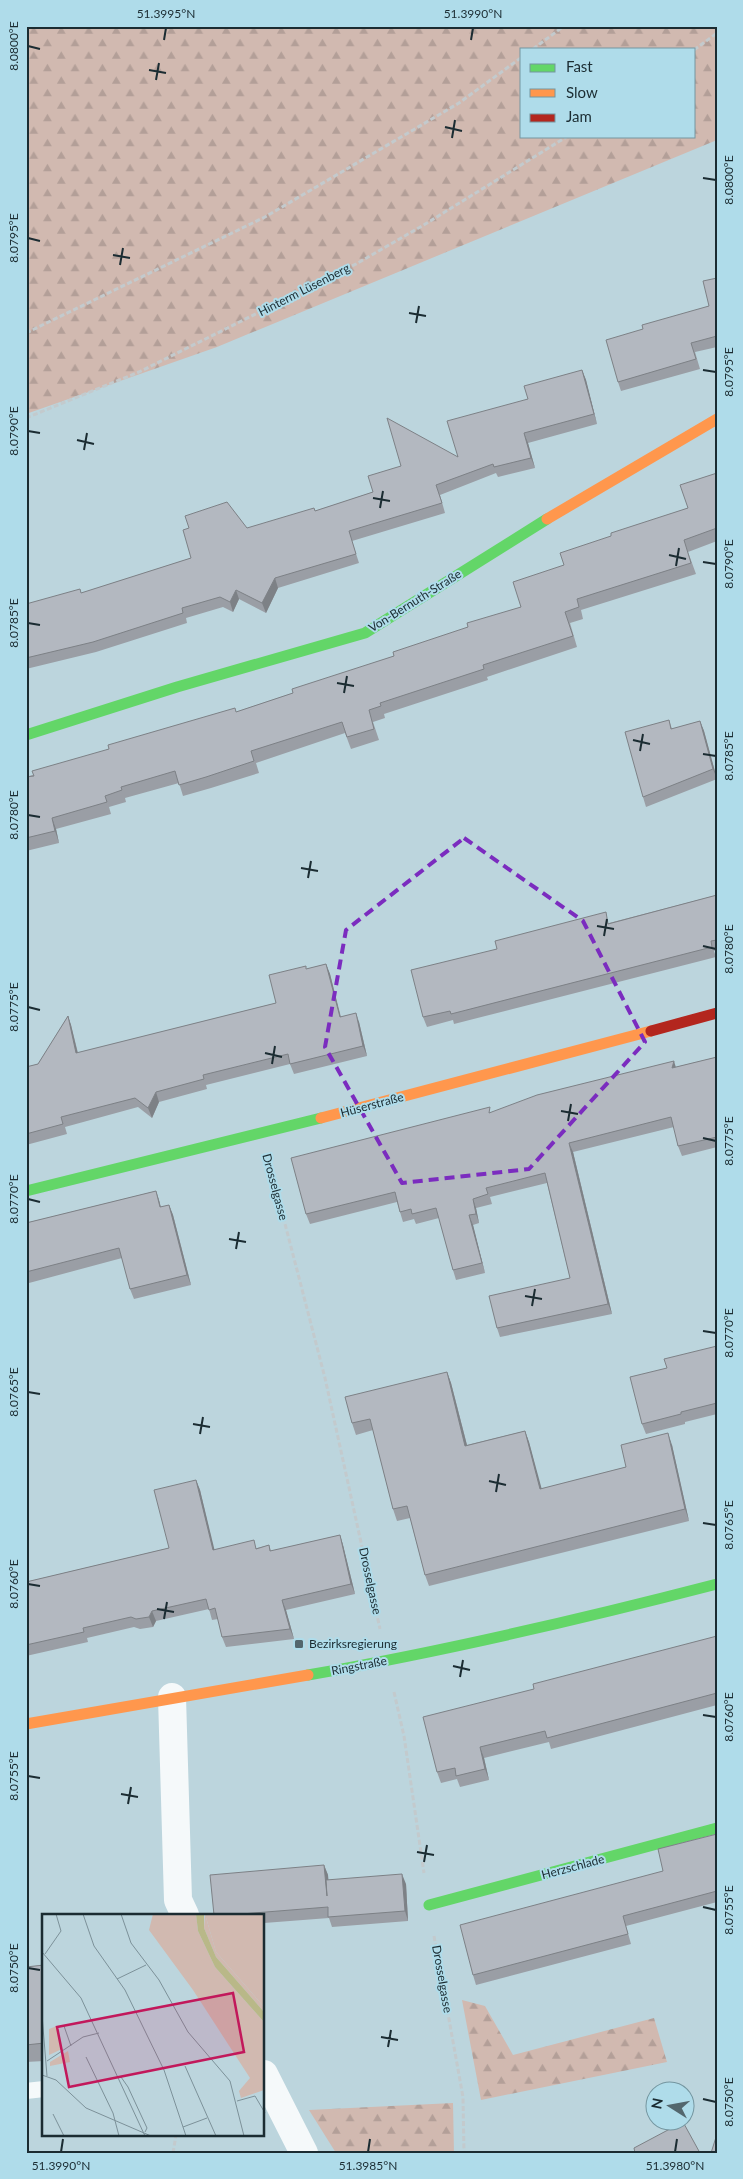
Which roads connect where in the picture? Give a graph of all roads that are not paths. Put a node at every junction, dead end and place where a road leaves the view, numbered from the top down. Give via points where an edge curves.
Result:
1 (717, 419) edge
2 (26, 735) edge
3 (717, 1013) edge
4 (26, 1192) edge
5 (717, 1584) edge
6 (172, 1697) junction
7 (26, 1724) edge
8 (717, 1828) edge
9 (429, 1906) road end
10 (185, 1914) edge
11 (265, 2076) edge
12 (42, 2089) edge
13 (26, 2091) edge
14 (304, 2153) edge

1 - 2 street, Von-Bernuth-Straße via 521,534 365,633
3 - 4 street, Hüserstraße via 261,1134
5 - 6 street, Ringstraße via 387,1660
6 - 7 street, Ringstraße
6 - 10 street via 178,1900
8 - 9 street, Herzschlade
11 - 14 street
12 - 13 lane

